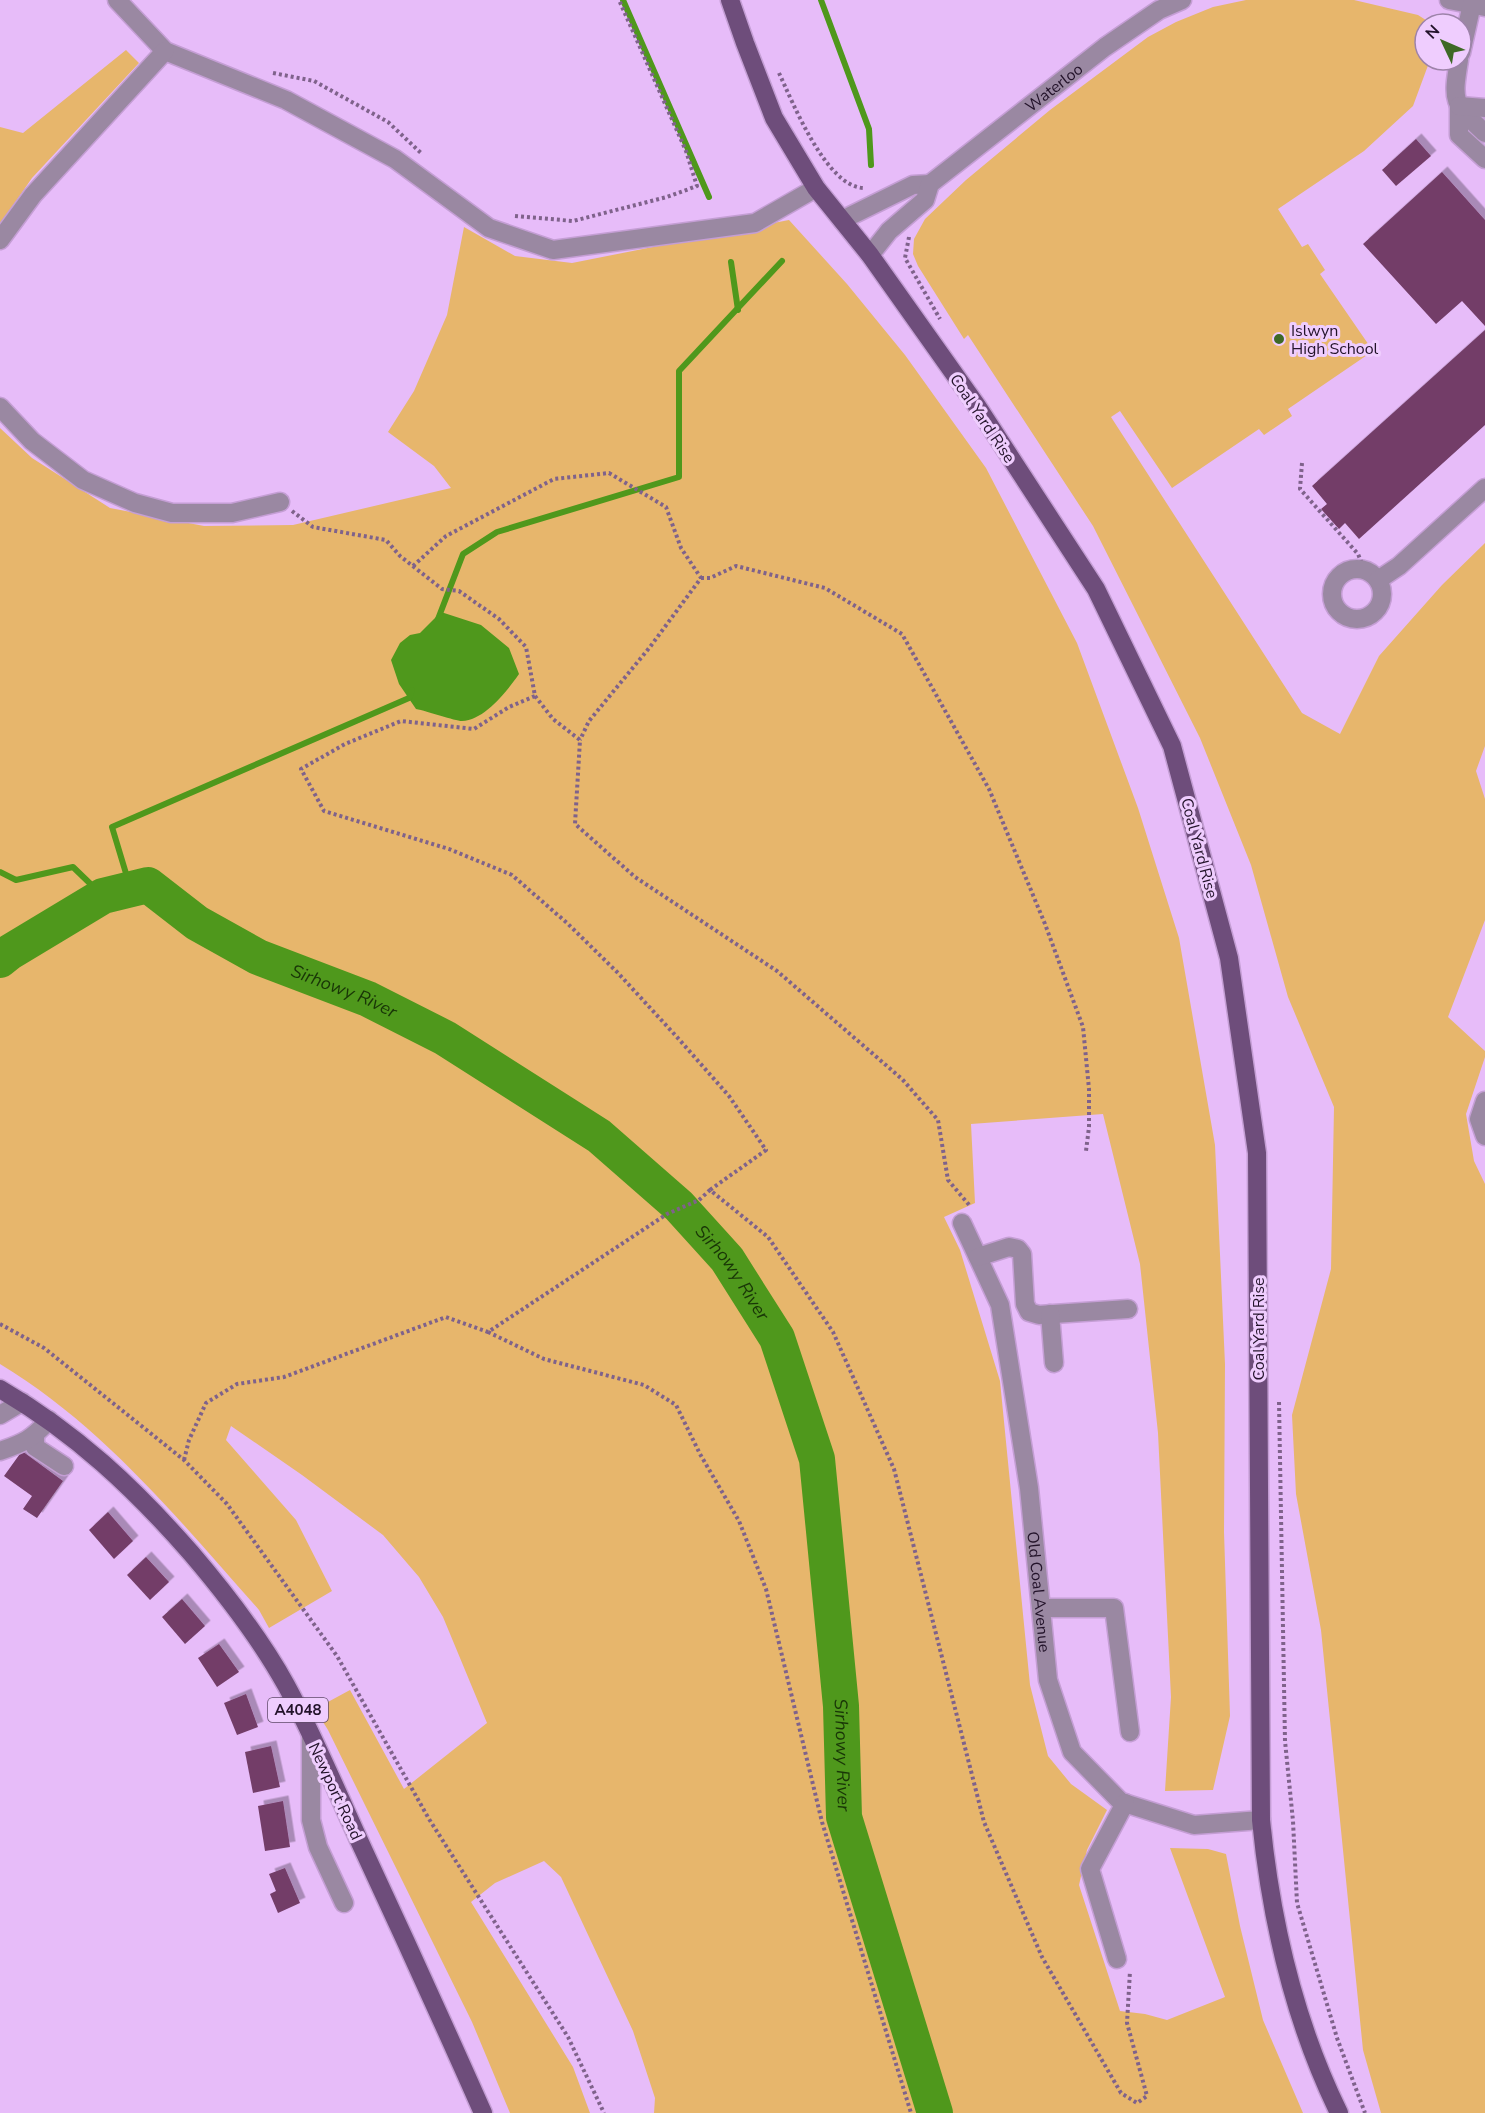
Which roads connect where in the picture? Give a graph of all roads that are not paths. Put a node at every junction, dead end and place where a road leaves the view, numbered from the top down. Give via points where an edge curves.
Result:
1 (117, 0) edge
2 (730, 0) edge
3 (1182, 0) edge
4 (1449, 0) edge
5 (1479, 5) edge
6 (1473, 21) edge
7 (165, 51) junction
8 (1457, 72) edge
9 (1459, 106) junction
10 (1485, 108) edge
11 (1485, 133) edge
12 (1485, 159) edge
13 (930, 184) junction
14 (816, 188) junction
15 (842, 220) junction
16 (0, 240) edge
17 (870, 255) junction
18 (0, 407) edge
19 (1485, 488) edge
20 (280, 502) road end
21 (1371, 575) road end
22 (1485, 1101) edge
23 (1485, 1136) edge
24 (962, 1223) road end
25 (978, 1257) junction
26 (1128, 1309) dead end
27 (1050, 1314) junction
28 (1054, 1363) dead end
29 (0, 1389) edge
30 (22, 1402) junction
31 (0, 1415) edge
32 (49, 1420) junction
33 (35, 1436) junction
34 (0, 1451) edge
35 (64, 1466) dead end
36 (1041, 1608) junction
37 (1130, 1732) dead end
38 (310, 1736) junction
39 (1125, 1803) junction
40 (1261, 1820) junction
41 (344, 1903) dead end
42 (1117, 1959) road end
43 (483, 2113) edge
44 (1339, 2113) edge

1 - 7 street
2 - 14 main road, Coal Yard Rise via 774,118
3 - 13 street, Waterloo via 1159,10 1105,47
4 - 5 street
5 - 6 street
7 - 14 street via 286,100 395,159 489,228 553,250 755,223
7 - 16 street via 33,195
8 - 9 street via 1454,97
9 - 10 street
9 - 11 street
9 - 12 street via 1459,135
13 - 15 street, Waterloo via 913,185
13 - 17 street, Waterloo via 925,200 889,231
14 - 15 main road, Coal Yard Rise
15 - 17 main road, Coal Yard Rise
17 - 40 main road, Coal Yard Rise via 977,406 1096,589 1172,746 1229,958 1257,1153
18 - 20 street via 32,441 83,480 135,503 172,513 232,513
19 - 21 street via 1399,566
22 - 23 street via 1479,1119
24 - 25 street, Old Coal Avenue
25 - 27 street via 1009,1247 1018,1249 1022,1254 1025,1304 1029,1312
25 - 36 street, Old Coal Avenue via 1000,1305 1029,1488
26 - 27 street
27 - 28 street
29 - 30 main road, Newport Road / A4048
30 - 31 street
30 - 32 main road, Newport Road / A4048
32 - 33 street
32 - 38 main road, Newport Road / A4048 via 114,1472 216,1582 274,1665
33 - 34 street
33 - 35 street via 35,1447
36 - 37 street via 1114,1608
36 - 39 street, Old Coal Avenue via 1048,1680 1072,1752
38 - 41 street via 311,1820 318,1847
38 - 43 main road, Newport Road / A4048
39 - 40 street, Old Coal Avenue via 1194,1825
39 - 42 street via 1090,1869
40 - 44 main road, Coal Yard Rise via 1267,1877 1291,1989

